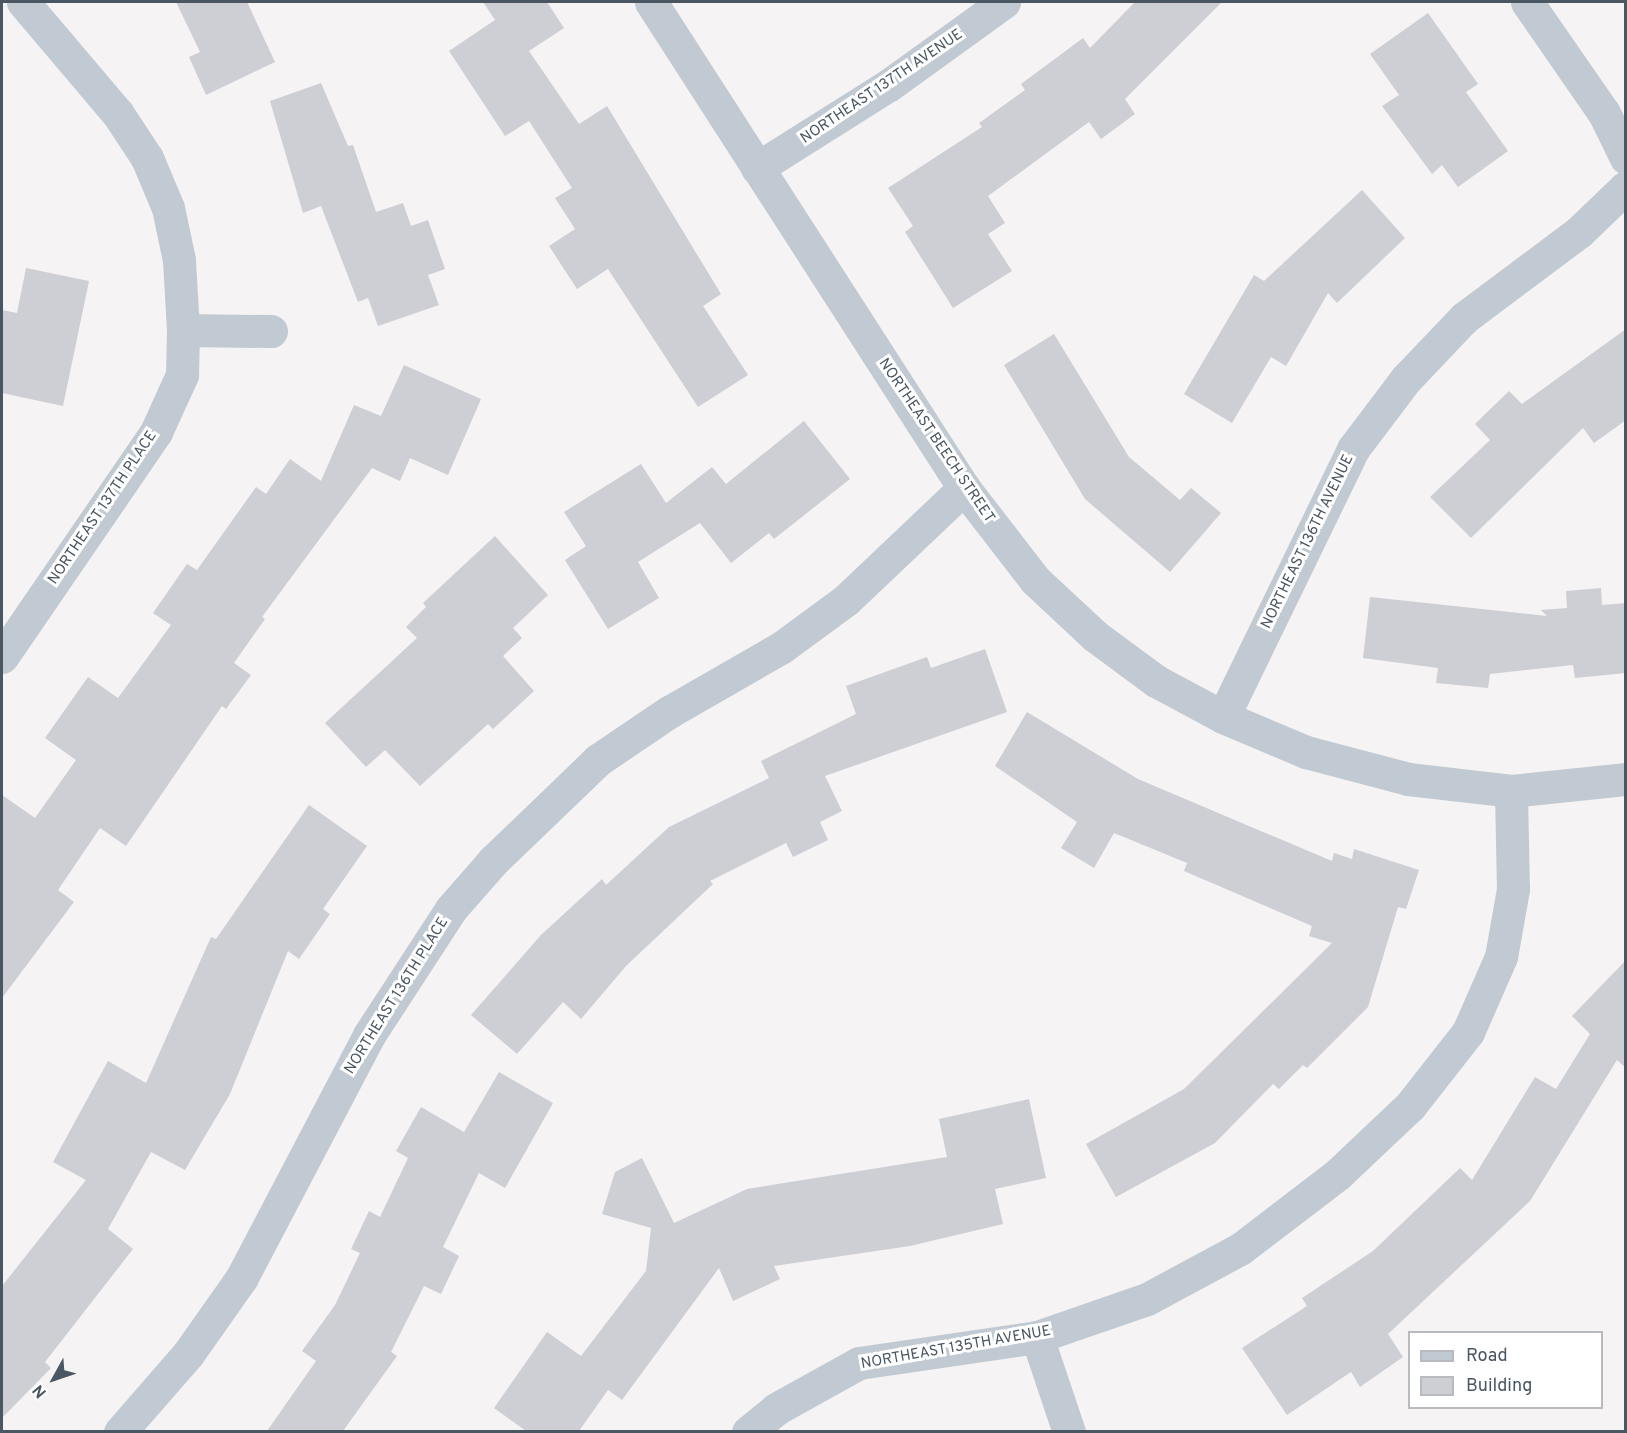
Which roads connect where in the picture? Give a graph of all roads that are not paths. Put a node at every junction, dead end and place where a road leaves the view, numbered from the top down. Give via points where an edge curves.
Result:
1 (22, 2) edge
2 (651, 2) edge
3 (1004, 2) edge
4 (1527, 2) edge
5 (1626, 158) edge
6 (757, 168) junction
7 (1626, 187) edge
8 (183, 330) junction
9 (271, 331) dead end
10 (964, 488) junction
11 (2, 657) edge
12 (1223, 717) junction
13 (1626, 779) edge
14 (1511, 791) junction
15 (1037, 1337) junction
16 (120, 1431) edge
17 (748, 1431) edge
18 (1069, 1431) edge

1 - 8 street, NORTHEAST 137TH PLACE via 118,114 147,158 170,218 179,260
2 - 6 street, NORTHEAST BEECH STREET
3 - 6 street, NORTHEAST 137TH AVENUE via 889,85
4 - 5 street via 1604,113
6 - 10 street, NORTHEAST BEECH STREET
7 - 12 street, NORTHEAST 136TH AVENUE via 1579,232 1464,318 1406,379 1353,450
8 - 9 street
8 - 11 street, NORTHEAST 137TH PLACE via 182,375 156,432
10 - 12 street, NORTHEAST BEECH STREET via 1035,580 1095,636 1156,681
10 - 16 street, NORTHEAST 136TH PLACE via 846,600 782,647 669,712 598,760 493,861 438,927 369,1035 241,1279 188,1354
12 - 14 street, NORTHEAST BEECH STREET via 1306,752 1408,779
13 - 14 street
14 - 15 street, NORTHEAST 135TH AVENUE via 1513,889 1501,957 1468,1032 1410,1106 1338,1174 1240,1249 1147,1299
15 - 17 street, NORTHEAST 135TH AVENUE via 859,1364 776,1409
15 - 18 street

